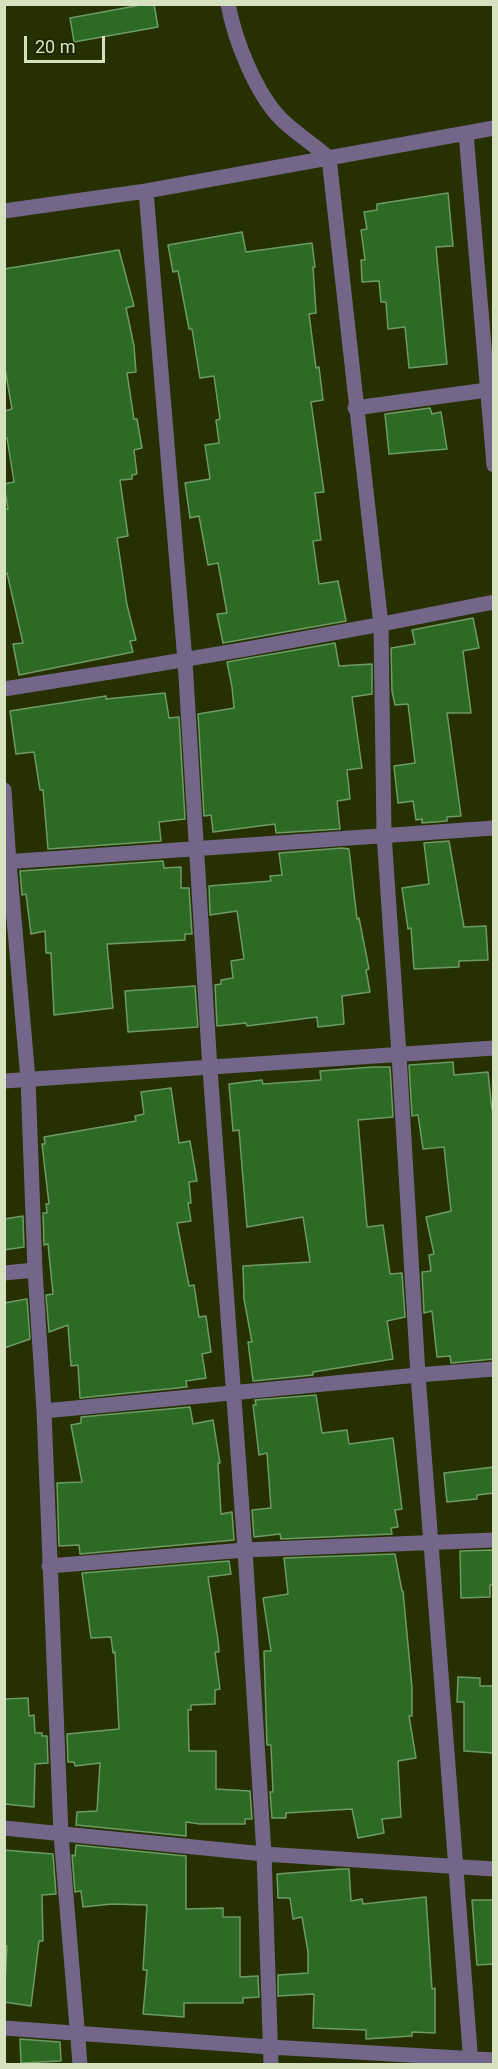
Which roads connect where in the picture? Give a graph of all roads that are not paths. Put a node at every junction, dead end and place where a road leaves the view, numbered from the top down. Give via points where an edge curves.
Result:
1 (228, 4) edge
2 (494, 128) edge
3 (466, 133) junction
4 (329, 158) junction
5 (146, 191) junction
6 (4, 211) edge
7 (487, 390) junction
8 (356, 408) junction
9 (494, 465) edge
10 (494, 602) edge
11 (381, 625) junction
12 (185, 661) junction
13 (4, 689) edge
14 (4, 790) edge
15 (494, 828) edge
16 (384, 834) junction
17 (198, 849) junction
18 (7, 862) edge
19 (494, 1048) edge
20 (399, 1055) junction
21 (210, 1069) junction
22 (28, 1079) junction
23 (4, 1081) edge
24 (35, 1270) junction
25 (4, 1273) edge
26 (494, 1369) edge
27 (418, 1375) junction
28 (234, 1393) junction
29 (44, 1411) junction
30 (494, 1540) edge
31 (431, 1543) junction
32 (245, 1550) junction
33 (49, 1566) junction
34 (4, 1828) edge
35 (61, 1835) junction
36 (264, 1854) junction
37 (455, 1868) junction
38 (494, 1869) edge
39 (4, 2028) edge
40 (78, 2032) junction
41 (270, 2047) junction
42 (494, 2060) edge
43 (471, 2061) edge
44 (80, 2064) edge
45 (271, 2064) edge

1 - 4 street via 255,83 281,119
2 - 3 street
3 - 4 street
3 - 7 street
4 - 5 street
4 - 8 street
5 - 6 street
5 - 12 street
7 - 8 street
7 - 9 street
8 - 11 street
10 - 11 street
11 - 12 street
11 - 16 street
12 - 13 street
12 - 17 street
14 - 18 street
15 - 16 street
16 - 17 street
16 - 20 street
17 - 18 street
17 - 21 street
18 - 22 street
19 - 20 street
20 - 21 street
20 - 27 street
21 - 22 street
21 - 28 street
22 - 23 street
22 - 24 street
24 - 25 street
24 - 29 street
26 - 27 street
27 - 28 street
27 - 31 street
28 - 29 street
28 - 32 street
29 - 33 street
30 - 31 street
31 - 32 street
31 - 37 street
32 - 33 street
32 - 36 street
33 - 35 street
34 - 35 street
35 - 36 street
35 - 40 street
36 - 37 street
36 - 41 street
37 - 38 street
37 - 43 street
39 - 40 street
40 - 41 street
40 - 44 street
41 - 43 street
41 - 45 street
42 - 43 street

